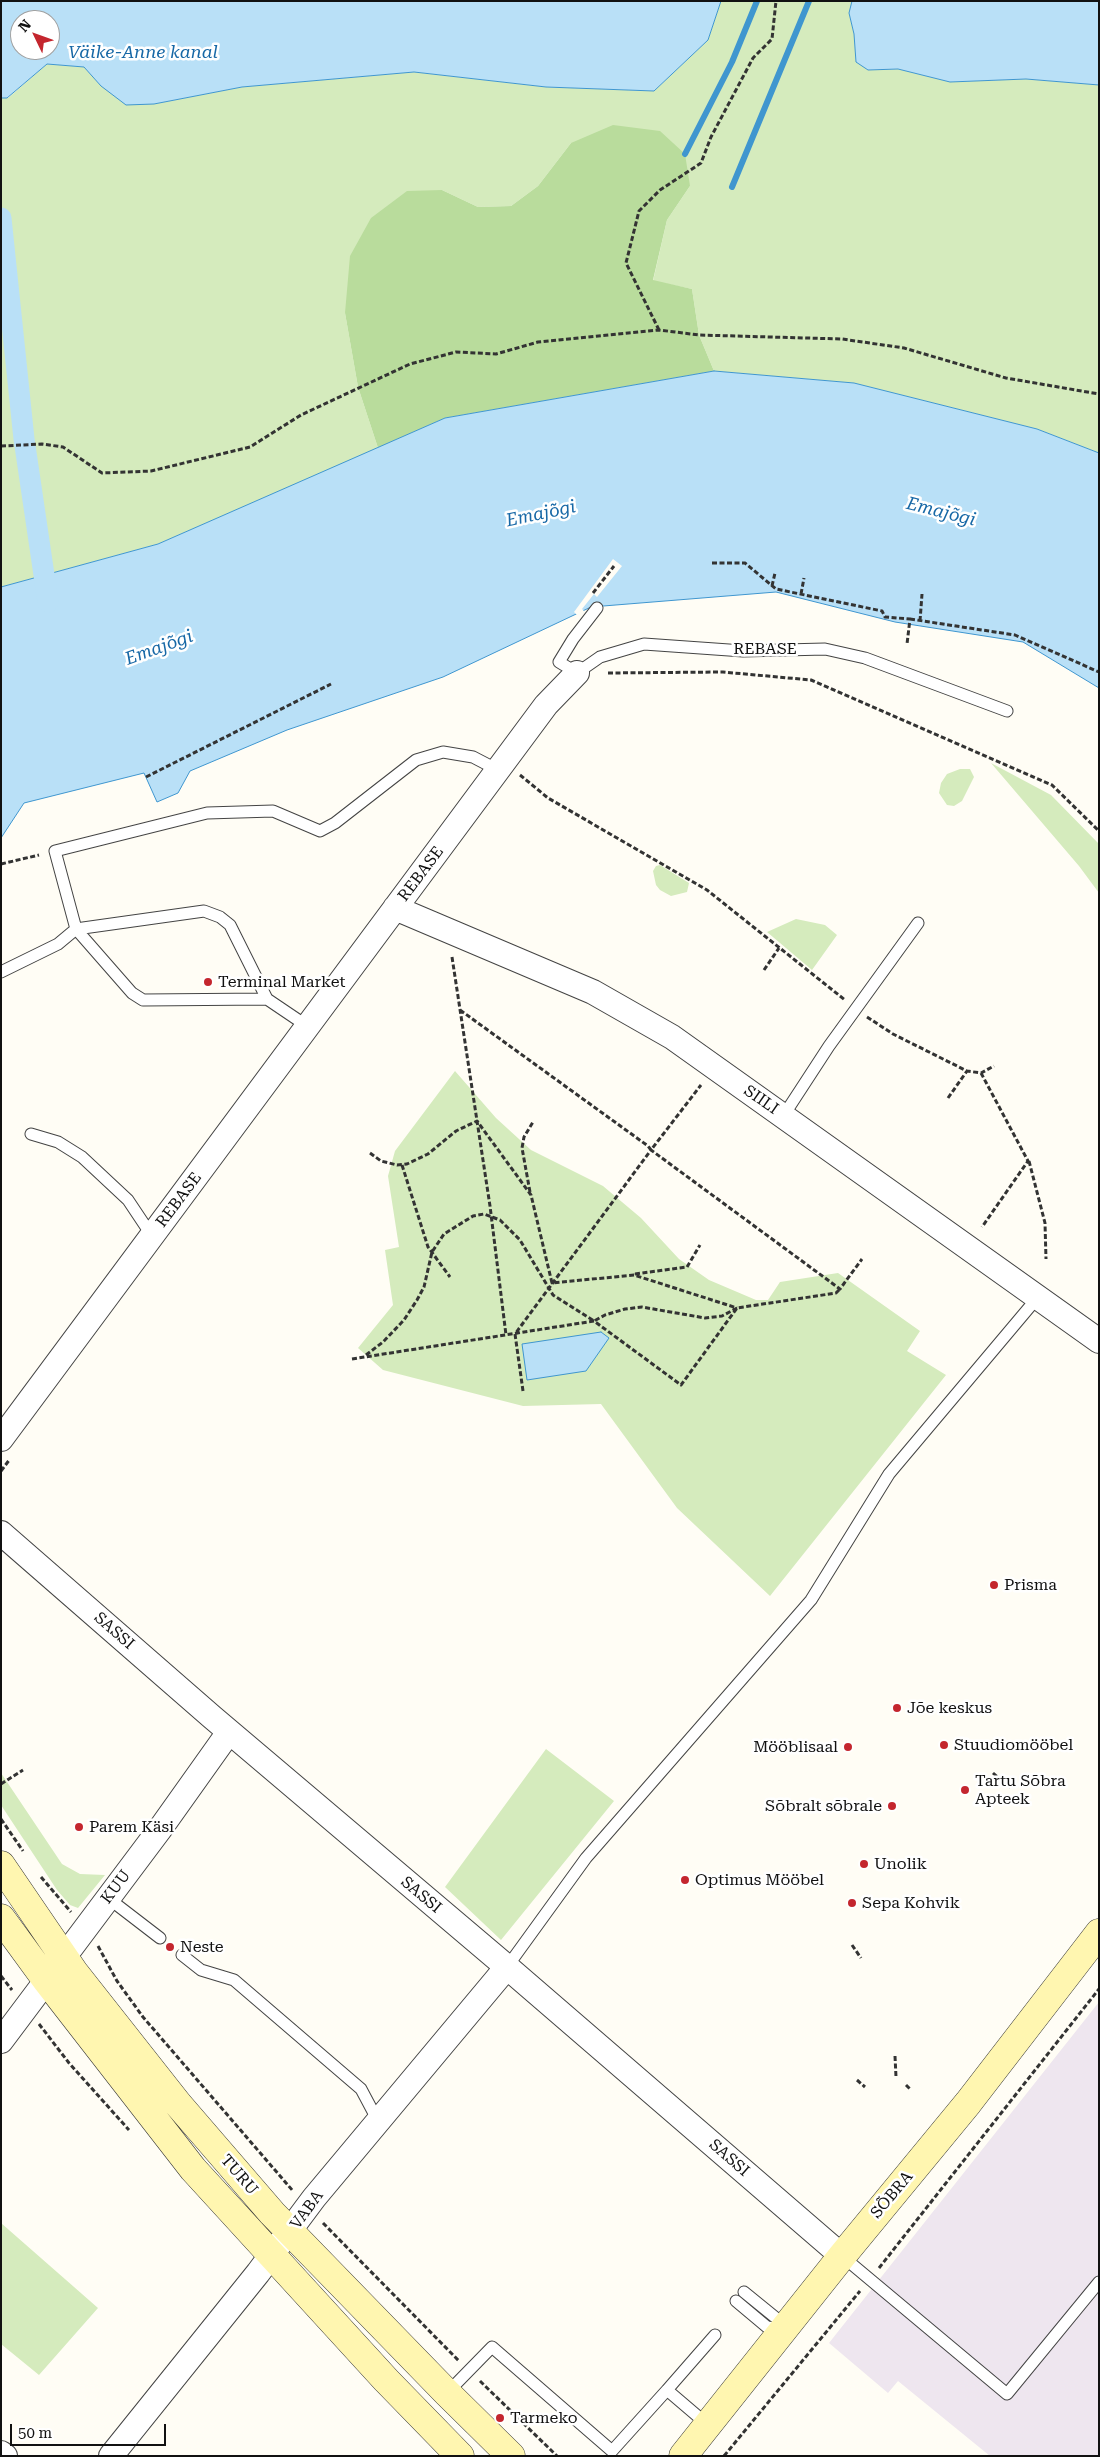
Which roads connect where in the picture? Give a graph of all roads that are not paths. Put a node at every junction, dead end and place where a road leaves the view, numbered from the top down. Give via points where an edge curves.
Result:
1 (597, 608) dead end
2 (577, 673) junction
3 (1007, 711) dead end
4 (501, 766) junction
5 (395, 908) junction
6 (918, 923) dead end
7 (76, 928) junction
8 (1, 972) edge
9 (267, 999) junction
10 (308, 1026) junction
11 (784, 1115) junction
12 (31, 1134) dead end
13 (152, 1236) junction
14 (1038, 1298) junction
15 (1099, 1341) edge
16 (1, 1439) edge
17 (1, 1533) edge
18 (229, 1732) junction
19 (1, 1865) edge
20 (108, 1898) junction
21 (1, 1918) edge
22 (1099, 1933) edge
23 (160, 1938) dead end
24 (182, 1955) dead end
25 (64, 1957) junction
26 (507, 1967) junction
27 (46, 1981) junction
28 (1, 2041) edge
29 (378, 2121) junction
30 (290, 2232) junction
31 (272, 2256) junction
32 (842, 2256) junction
33 (1099, 2282) edge
34 (740, 2296) dead end
35 (784, 2329) junction
36 (715, 2335) dead end
37 (667, 2390) junction
38 (447, 2393) junction
39 (708, 2425) junction
40 (1, 2453) edge
41 (5, 2456) edge
42 (111, 2456) edge
43 (460, 2456) edge
44 (511, 2456) edge
45 (684, 2456) edge

1 - 2 lane via 559,662
2 - 3 lane, REBASE via 600,657 644,644 743,651 825,649 864,658
2 - 4 street, REBASE via 546,705
4 - 5 street, REBASE
4 - 7 lane via 443,752 416,760 320,831 273,811 207,813 55,851
5 - 10 street, REBASE
5 - 11 street, SIILI via 593,992 672,1037
6 - 11 lane via 829,1046
7 - 8 lane via 58,944
7 - 9 lane via 132,993 143,1000
7 - 9 lane via 204,911 230,925
9 - 10 lane
10 - 13 street, REBASE
11 - 14 street, SIILI
12 - 13 lane via 58,1142 82,1157 128,1200
13 - 16 street, REBASE
14 - 15 street, SIILI
14 - 26 lane via 888,1474 811,1600 586,1858
17 - 18 street, SASSI
18 - 20 street, KUU
18 - 26 street, SASSI
19 - 25 main road, TURU
20 - 23 lane
20 - 25 street, KUU
21 - 27 main road, TURU
22 - 32 main road, SÕBRA via 968,2103
24 - 29 lane via 201,1970 234,1980 361,2089
25 - 27 street, KUU
25 - 30 main road, TURU via 178,2104
26 - 29 street, VABA
26 - 32 street, SASSI
27 - 28 street, KUU
27 - 31 main road, TURU via 193,2168
29 - 30 street, VABA
30 - 31 street, VABA
30 - 38 main road, TURU
31 - 42 street, VABA
31 - 43 main road, TURU
32 - 33 lane via 1006,2394
32 - 35 main road, SÕBRA
34 - 35 lane via 767,2327
35 - 39 main road, SÕBRA
36 - 37 lane
37 - 38 lane via 612,2451 492,2347
37 - 39 lane
38 - 44 main road, TURU
39 - 45 main road, SÕBRA
40 - 41 street

